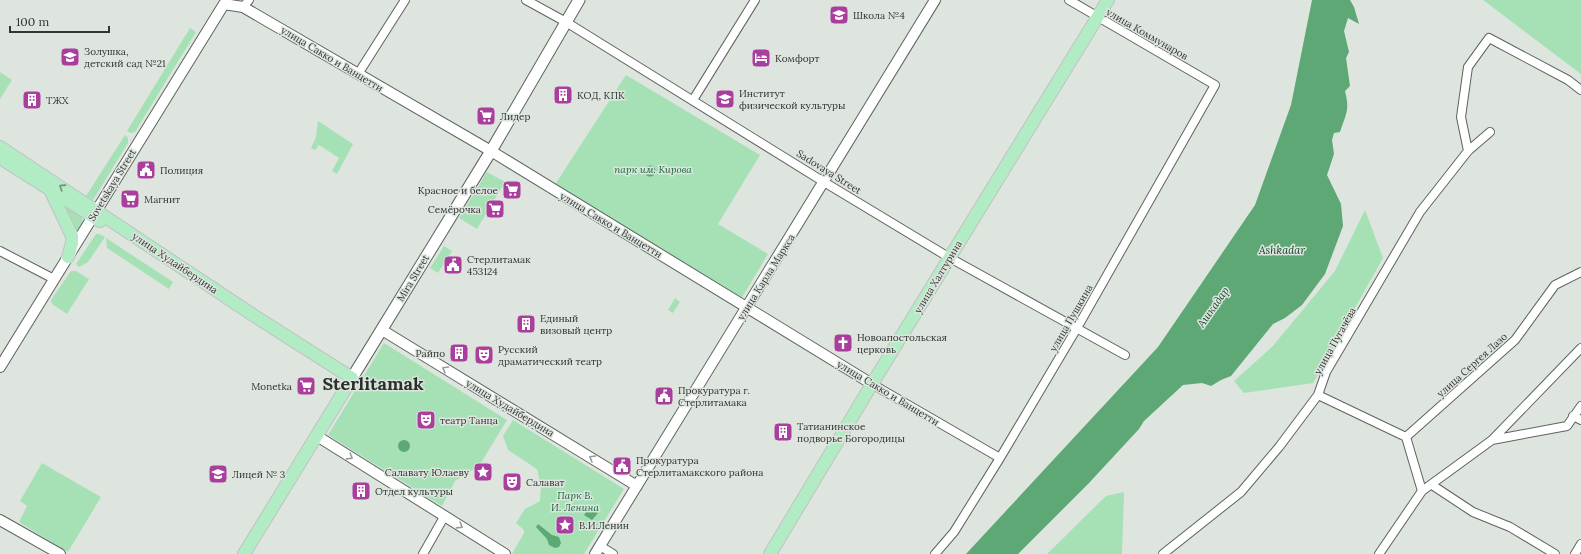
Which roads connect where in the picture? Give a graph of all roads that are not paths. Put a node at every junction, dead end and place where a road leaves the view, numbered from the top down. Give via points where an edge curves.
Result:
1 (405, 0) edge
2 (526, 0) edge
3 (579, 0) edge
4 (755, 0) edge
5 (935, 0) edge
6 (1069, 0) edge
7 (1108, 0) edge
8 (221, 2) edge
9 (246, 3) edge
10 (1097, 17) junction
11 (566, 22) junction
12 (358, 74) junction
13 (1215, 85) joint
14 (1581, 90) edge
15 (693, 100) junction
16 (1490, 132) dead end
17 (0, 147) edge
18 (491, 151) junction
19 (1468, 151) junction
20 (0, 158) edge
21 (824, 182) junction
22 (50, 191) junction
23 (95, 213) junction
24 (0, 251) edge
25 (68, 257) junction
26 (950, 258) junction
27 (1581, 272) edge
28 (54, 279) junction
29 (747, 307) junction
30 (1077, 328) junction
31 (382, 330) junction
32 (1581, 348) edge
33 (1125, 354) dead end
34 (0, 367) edge
35 (350, 381) junction
36 (872, 384) junction
37 (1318, 395) junction
38 (1581, 406) edge
39 (1577, 418) edge
40 (317, 436) junction
41 (1406, 437) junction
42 (1492, 440) junction
43 (1000, 458) junction
44 (1432, 485) junction
45 (638, 486) junction
46 (1422, 492) junction
47 (444, 516) junction
48 (0, 520) edge
49 (1581, 544) edge
50 (598, 550) edge
51 (60, 554) edge
52 (244, 554) edge
53 (423, 554) edge
54 (505, 554) edge
55 (613, 554) edge
56 (770, 554) edge
57 (935, 554) edge
58 (1163, 554) edge
59 (1379, 554) edge
60 (1555, 554) edge
61 (1575, 554) edge

1 - 12 street
2 - 11 street, Sadovaya Street
3 - 11 main road, Mira Street
4 - 15 street
5 - 21 street, улица Карла Маркса
6 - 10 street, улица Коммунаров
7 - 10 main road, улица Халтурина
8 - 9 street, улица Сакко и Ванцетти
8 - 23 street, Sovetskaya Street
9 - 12 street, улица Сакко и Ванцетти
10 - 13 street, улица Коммунаров
10 - 26 main road, улица Халтурина
11 - 15 street, Sadovaya Street
11 - 18 main road, Mira Street
12 - 18 street, улица Сакко и Ванцетти
13 - 30 street, улица Пушкина
14 - 19 street via 1568,80 1489,38 1468,67 1461,117
15 - 21 street, Sadovaya Street
16 - 19 street, улица Пугачёва
23 -> 17 main road, улица Худайбердина
18 - 29 street, улица Сакко и Ванцетти
18 - 31 main road, Mira Street
19 - 37 street, улица Пугачёва via 1420,212 1326,372
20 - 22 main road, улица Худайбердина
21 - 26 street, Sadovaya Street
21 - 29 street, улица Карла Маркса
22 - 23 main road, улица Худайбердина
22 - 25 main road via 72,236
23 - 25 street, Sovetskaya Street
23 - 35 main road, улица Худайбердина
24 - 28 street
25 - 28 street, Sovetskaya Street
26 - 30 street, Sadovaya Street
26 - 36 main road, улица Халтурина
27 - 41 street, улица Сергея Лазо via 1555,285 1515,340
28 - 34 street, Sovetskaya Street
29 - 36 street, улица Сакко и Ванцетти
29 - 45 street, улица Карла Маркса
30 - 33 street, Sadovaya Street
30 - 43 street, улица Пушкина
31 - 35 main road, Mira Street
45 -> 31 street, улица Худайбердина
32 - 42 street
35 - 40 main road, Mira Street
36 - 43 street, улица Сакко и Ванцетти
36 - 56 main road, улица Халтурина
37 - 41 street
37 - 58 street, улица Пугачёва via 1280,447 1241,492
38 - 39 street
39 - 42 street via 1566,426
40 -> 47 street
40 - 52 main road, Mira Street
41 - 46 street
42 - 44 street
43 - 57 street, улица Пушкина via 954,532
44 - 46 street
44 - 60 street via 1473,512 1510,528
45 - 50 street, улица Карла Маркса
46 - 59 street
47 - 53 street
47 -> 54 street
48 - 51 street
49 - 61 street
50 - 55 street

